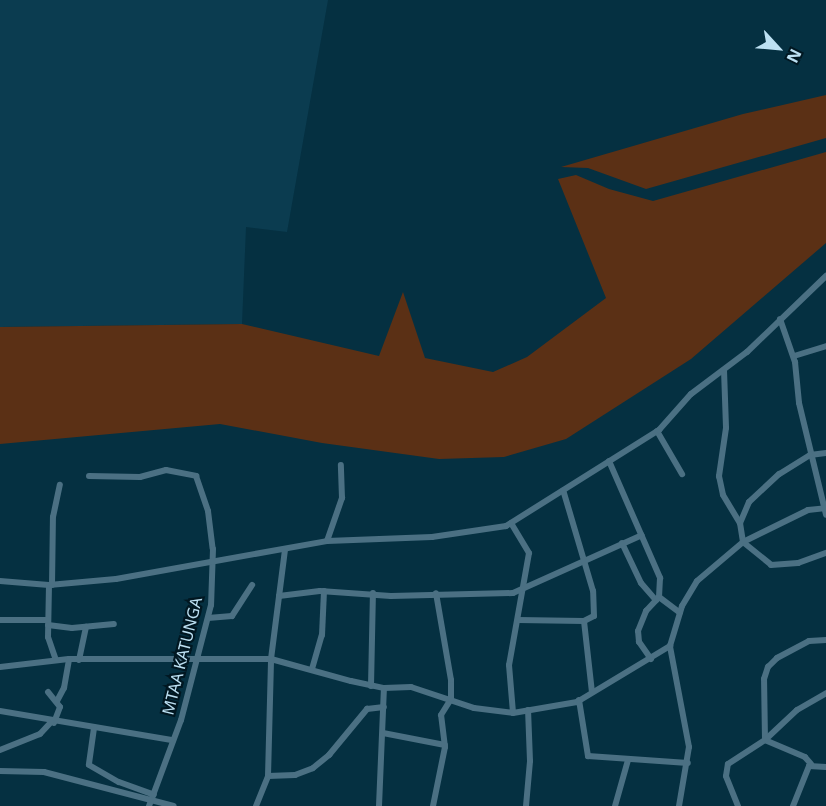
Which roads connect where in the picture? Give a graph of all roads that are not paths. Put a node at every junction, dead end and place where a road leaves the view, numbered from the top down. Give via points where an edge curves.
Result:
1 (826, 276) edge
2 (780, 319) junction
3 (826, 346) edge
4 (794, 356) junction
5 (724, 369) junction
6 (657, 431) junction
7 (826, 453) edge
8 (810, 455) junction
9 (609, 461) junction
10 (340, 465) dead end
11 (682, 474) dead end
12 (89, 476) dead end
13 (60, 485) dead end
14 (563, 490) junction
15 (825, 510) edge
16 (511, 523) junction
17 (740, 523) junction
18 (642, 535) junction
19 (327, 541) junction
20 (743, 542) junction
21 (622, 543) junction
22 (285, 549) junction
23 (826, 553) edge
24 (582, 562) junction
25 (213, 564) junction
26 (0, 581) edge
27 (50, 585) junction
28 (252, 585) dead end
29 (524, 590) junction
30 (324, 591) junction
31 (373, 593) junction
32 (436, 593) junction
33 (279, 596) junction
34 (657, 598) junction
35 (680, 613) junction
36 (208, 618) junction
37 (0, 620) edge
38 (518, 620) junction
39 (585, 621) junction
40 (48, 623) junction
41 (114, 624) dead end
42 (86, 627) junction
43 (826, 640) edge
44 (670, 646) junction
45 (195, 657) junction
46 (69, 659) junction
47 (271, 659) junction
48 (651, 659) junction
49 (56, 660) junction
50 (79, 660) junction
51 (0, 667) edge
52 (312, 669) junction
53 (371, 686) junction
54 (384, 688) junction
55 (48, 692) dead end
56 (592, 692) junction
57 (826, 693) edge
58 (451, 699) junction
59 (579, 700) junction
60 (57, 701) junction
61 (384, 707) junction
62 (528, 710) junction
63 (0, 711) edge
64 (513, 713) junction
65 (52, 722) junction
66 (94, 728) junction
67 (383, 733) junction
68 (172, 740) junction
69 (765, 740) junction
70 (444, 745) junction
71 (0, 750) edge
72 (628, 760) junction
73 (688, 763) junction
74 (811, 764) junction
75 (826, 767) edge
76 (0, 771) edge
77 (268, 776) junction
78 (152, 800) edge
79 (174, 806) edge
80 (256, 806) edge
81 (379, 806) edge
82 (433, 806) edge
83 (526, 806) edge
84 (615, 806) edge
85 (679, 806) edge
86 (738, 806) edge
87 (794, 806) edge

1 - 2 street
2 - 4 street
2 - 5 street
3 - 4 street
4 - 8 street
5 - 6 street via 686,398
5 - 17 street via 726,428 719,476 723,495
6 - 9 street
6 - 11 street
7 - 8 street
8 - 15 street
8 - 17 street via 748,502
9 - 14 street
9 - 18 street
10 - 19 street via 342,498
12 - 25 street, MTAA KATUNGA via 141,477 166,470 196,476 208,511
13 - 27 street via 53,517
14 - 16 street
14 - 24 street
15 - 20 street via 808,510
16 - 19 street via 432,537
16 - 29 street via 529,553
17 - 20 street
18 - 21 street
18 - 34 street via 660,578
19 - 22 street
20 - 23 street via 771,565 798,563
20 - 35 street via 697,581
21 - 24 street
21 - 34 street via 641,583
22 - 25 street
22 - 33 street
24 - 29 street
24 - 39 street via 595,602 594,616
25 - 27 street
25 - 36 street, MTAA KATUNGA
26 - 27 street
27 - 40 street
28 - 36 street via 232,616
29 - 32 street via 499,594
29 - 38 street
30 - 31 street
30 - 33 street
30 - 52 street via 322,635
31 - 32 street
31 - 53 street
32 - 58 street via 451,673
33 - 47 street
34 - 35 street
34 - 48 street via 646,611 638,631 639,642
35 - 44 street
36 - 45 street, MTAA KATUNGA
37 - 40 street
38 - 39 street
38 - 64 street via 509,665
39 - 56 street
40 - 42 street
40 - 49 street
41 - 42 street
42 - 50 street
43 - 69 street via 809,641 768,667
44 - 48 street
44 - 73 street via 688,734
45 - 47 street
45 - 50 street
45 - 68 street, MTAA KATUNGA
46 - 49 street
46 - 50 street
46 - 60 street via 64,688
47 - 52 street
47 - 77 street
48 - 56 street
49 - 51 street
52 - 53 street
53 - 54 street
54 - 58 street via 411,687
54 - 61 street
55 - 60 street
56 - 59 street
57 - 69 street via 797,710
58 - 64 street via 474,708
58 - 70 street via 441,716
59 - 62 street
59 - 72 street via 588,756
60 - 65 street via 60,707
61 - 67 street
61 - 77 street via 367,710 313,768 295,775
62 - 64 street
62 - 83 street via 530,761
63 - 65 street
65 - 66 street
65 - 71 street via 40,735
66 - 68 street
66 - 78 street via 89,765
67 - 70 street
67 - 81 street
68 - 78 street, MTAA KATUNGA
69 - 74 street via 805,757
69 - 86 street via 732,759 726,767
70 - 82 street
72 - 73 street
72 - 84 street
73 - 85 street
74 - 75 street
74 - 87 street
76 - 78 street via 44,772
77 - 80 street
78 - 79 street

